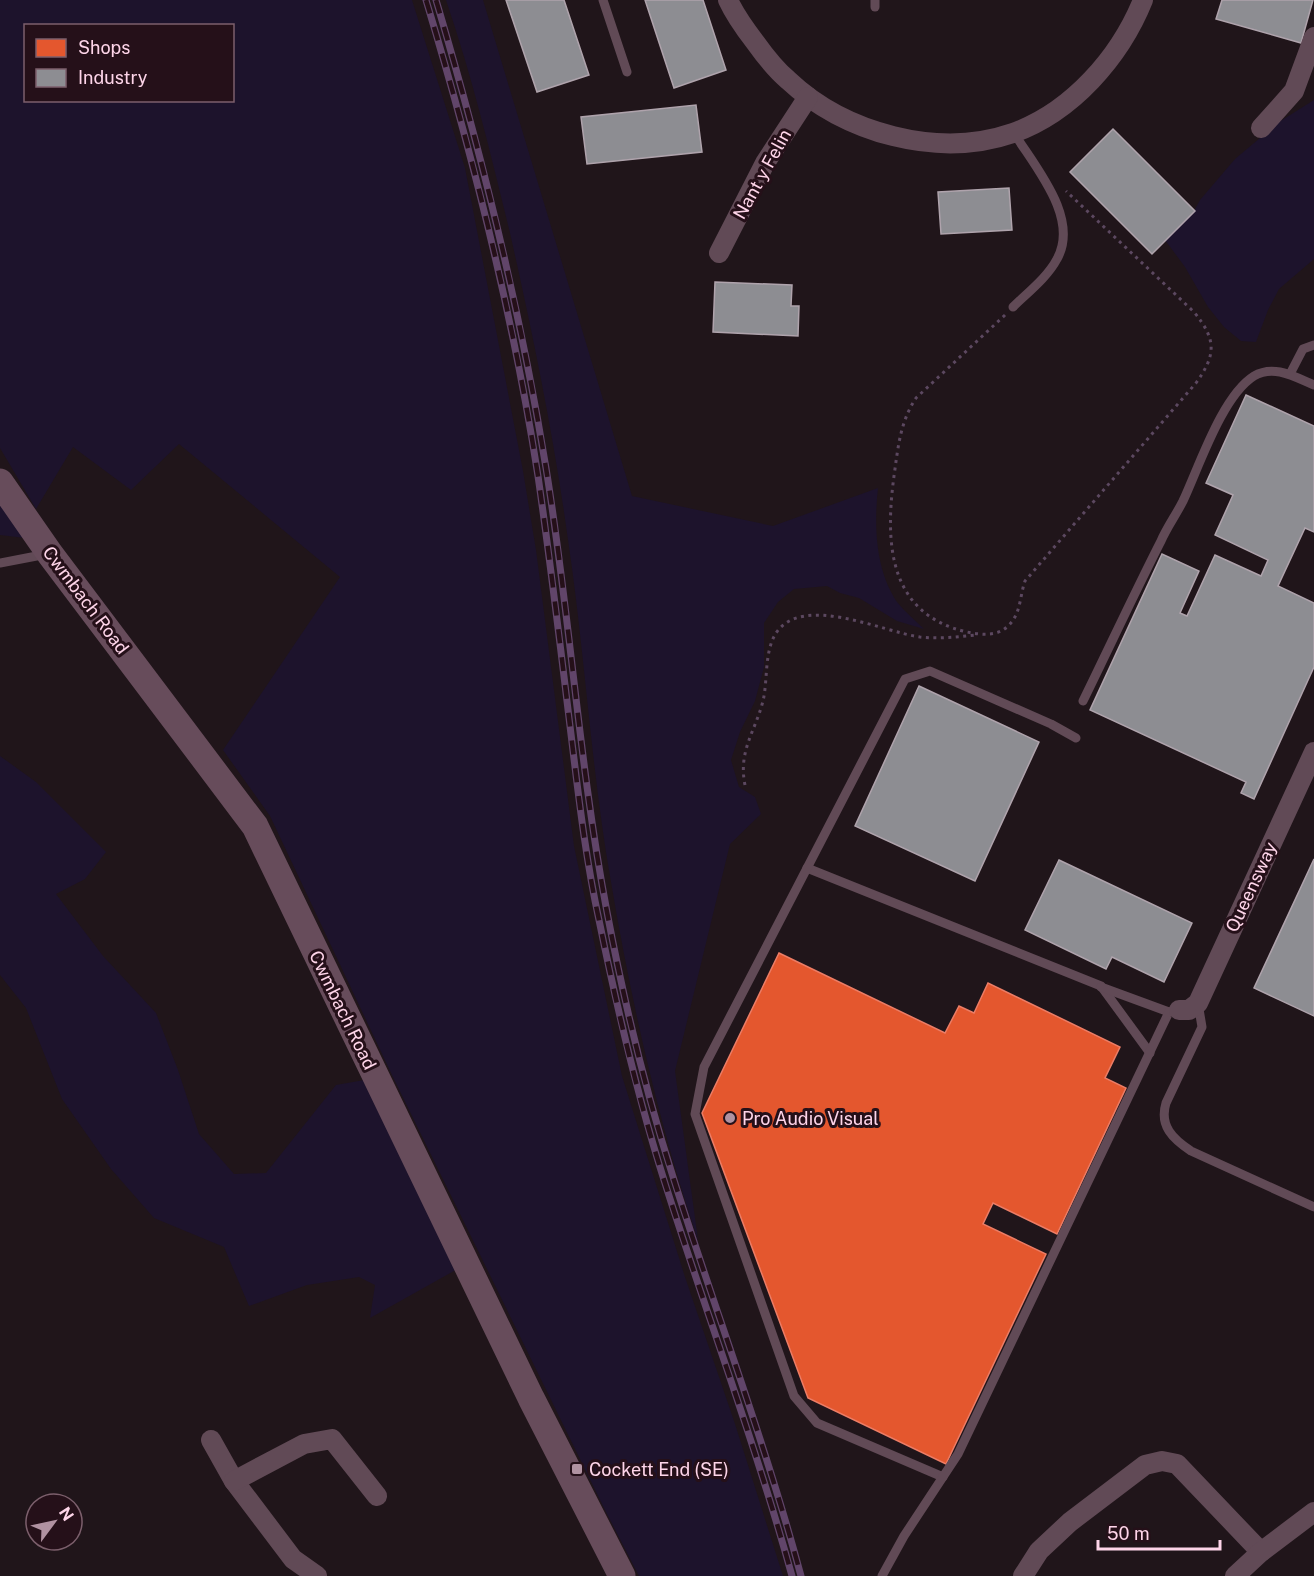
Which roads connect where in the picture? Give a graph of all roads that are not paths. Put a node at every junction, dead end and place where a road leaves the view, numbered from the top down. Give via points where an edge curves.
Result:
1 (603, 0) edge
2 (728, 0) edge
3 (1143, 0) edge
4 (1314, 37) edge
5 (627, 72) dead end
6 (808, 97) junction
7 (1261, 128) dead end
8 (1014, 133) junction
9 (719, 253) dead end
10 (1012, 308) road end
11 (1314, 345) edge
12 (1290, 374) junction
13 (1314, 385) edge
14 (0, 482) edge
15 (50, 554) junction
16 (0, 563) edge
17 (1083, 701) dead end
18 (1076, 738) dead end
19 (1314, 752) edge
20 (807, 868) junction
21 (1101, 986) junction
22 (1198, 1003) junction
23 (1174, 1011) junction
24 (1150, 1053) junction
25 (1314, 1207) edge
26 (211, 1440) dead end
27 (943, 1476) junction
28 (234, 1481) junction
29 (377, 1496) dead end
30 (1314, 1512) edge
31 (1262, 1552) junction
32 (317, 1576) edge
33 (622, 1576) edge
34 (882, 1576) edge
35 (1023, 1576) edge
36 (1235, 1576) edge

1 - 5 lane
2 - 6 street via 769,61
3 - 8 street via 1127,35 1084,88 1061,107
4 - 7 street via 1294,91
6 - 8 street via 856,123 922,142 962,143
6 - 9 street, Nant y Felin via 765,163
8 - 10 lane via 1052,194 1062,217 1064,240 1057,261
11 - 12 lane via 1302,350
12 - 13 lane
12 - 17 lane via 1272,370 1254,376 1225,408
14 - 15 main road, Cwmbach Road
15 - 16 lane
15 - 33 main road, Cwmbach Road via 255,826 531,1398
18 - 20 lane via 930,670 905,679
19 - 22 street, Queensway
20 - 21 lane
20 - 27 lane via 704,1067 694,1114 794,1396 817,1423
21 - 23 lane
21 - 24 lane
22 - 23 street via 1189,1010
22 - 25 lane via 1202,1027 1163,1112 1168,1130 1191,1151
23 - 24 lane
24 - 27 lane via 958,1454
26 - 28 street
27 - 34 lane
28 - 29 street via 304,1444 332,1439
28 - 32 street via 293,1559
30 - 31 street
31 - 35 street via 1177,1464 1162,1461 1145,1465 1070,1522 1039,1551
31 - 36 street

